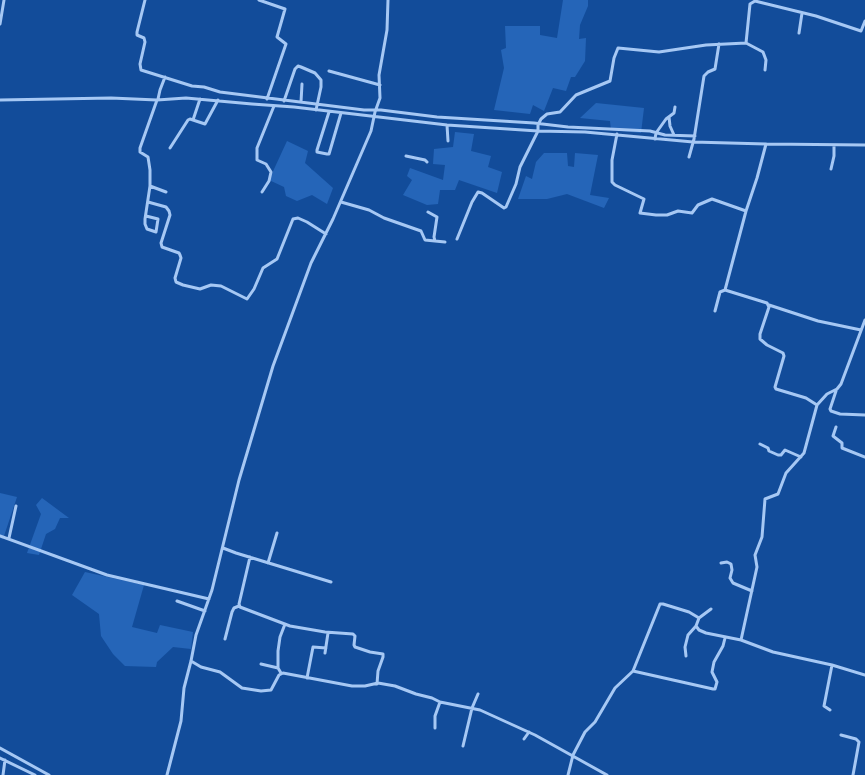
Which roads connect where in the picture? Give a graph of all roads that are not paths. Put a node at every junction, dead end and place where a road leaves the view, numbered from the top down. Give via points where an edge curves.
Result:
1 (4, 0) edge
2 (145, 0) edge
3 (388, 0) edge
4 (261, 1) edge
5 (802, 13) junction
6 (865, 21) edge
7 (0, 22) edge
8 (861, 31) junction
9 (799, 33) dead end
10 (865, 35) edge
11 (746, 43) junction
12 (719, 44) junction
13 (765, 70) dead end
14 (329, 71) dead end
15 (165, 77) junction
16 (302, 84) dead end
17 (380, 86) junction
18 (201, 99) junction
19 (267, 99) junction
20 (0, 100) edge
21 (158, 100) junction
22 (218, 100) junction
23 (284, 101) junction
24 (301, 102) junction
25 (316, 104) junction
26 (274, 106) junction
27 (675, 106) dead end
28 (316, 110) junction
29 (329, 111) junction
30 (341, 113) junction
31 (375, 113) junction
32 (669, 117) junction
33 (193, 120) junction
34 (538, 124) junction
35 (447, 125) junction
36 (538, 130) junction
37 (656, 133) junction
38 (617, 134) junction
39 (674, 135) junction
40 (655, 139) junction
41 (694, 139) junction
42 (448, 141) dead end
43 (766, 144) junction
44 (834, 145) junction
45 (865, 145) edge
46 (170, 148) dead end
47 (406, 156) dead end
48 (689, 157) dead end
49 (427, 162) dead end
50 (831, 169) dead end
51 (150, 186) junction
52 (166, 192) dead end
53 (262, 192) dead end
54 (148, 202) junction
55 (341, 202) junction
56 (746, 211) junction
57 (428, 212) dead end
58 (146, 216) junction
59 (326, 234) junction
60 (457, 239) dead end
61 (435, 241) junction
62 (445, 242) dead end
63 (725, 290) junction
64 (769, 305) junction
65 (715, 311) dead end
66 (865, 320) edge
67 (861, 330) junction
68 (837, 389) junction
69 (817, 405) junction
70 (865, 415) edge
71 (836, 427) dead end
72 (760, 444) dead end
73 (801, 457) junction
74 (865, 458) edge
75 (16, 506) dead end
76 (278, 533) dead end
77 (0, 536) edge
78 (9, 538) junction
79 (223, 548) junction
80 (250, 557) junction
81 (268, 563) junction
82 (721, 563) dead end
83 (331, 582) dead end
84 (752, 591) junction
85 (209, 599) junction
86 (177, 602) dead end
87 (239, 606) junction
88 (711, 609) dead end
89 (205, 611) junction
90 (699, 618) junction
91 (285, 624) junction
92 (696, 626) junction
93 (328, 633) junction
94 (725, 637) junction
95 (225, 639) dead end
96 (741, 640) junction
97 (326, 648) junction
98 (325, 653) dead end
99 (686, 656) dead end
100 (192, 661) junction
101 (261, 664) dead end
102 (832, 665) junction
103 (278, 668) junction
104 (633, 671) junction
105 (281, 673) junction
106 (865, 675) edge
107 (307, 678) junction
108 (377, 684) junction
109 (478, 694) dead end
110 (440, 702) junction
111 (472, 708) junction
112 (830, 710) dead end
113 (435, 728) dead end
114 (529, 732) junction
115 (841, 735) dead end
116 (524, 739) dead end
117 (463, 746) dead end
118 (0, 748) edge
119 (573, 755) junction
120 (0, 758) edge
121 (5, 760) junction
122 (27, 773) edge
123 (3, 775) edge
124 (35, 775) edge
125 (49, 775) edge
126 (167, 775) edge
127 (568, 775) edge
128 (607, 775) edge
129 (853, 775) edge

1 - 7 street
2 - 15 street via 137,32 145,42 140,68
3 - 17 street
4 - 19 street via 285,9 277,37 286,44
5 - 8 street
5 - 9 street
5 - 11 street via 751,2
6 - 8 street
8 - 10 street
11 - 12 street
11 - 13 street via 763,52
12 - 34 street via 659,52 618,48 610,81 576,95 561,111 547,114
12 - 41 street via 715,69 704,76
14 - 17 street
15 - 19 street via 220,92
15 - 21 street
16 - 24 street
17 - 31 street
18 - 21 street
18 - 22 street
18 - 33 street
19 - 23 street
20 - 21 street
21 - 51 street via 140,147 140,152 148,157
22 - 26 street
22 - 33 street via 205,124
23 - 24 street
23 - 25 street via 298,66 321,80
24 - 25 street
25 - 28 street
25 - 31 street
26 - 28 street
26 - 53 street via 256,148 257,160 271,172
27 - 32 street
28 - 29 street
29 - 30 street
29 - 30 street via 317,150 327,154
30 - 31 street
31 - 34 street via 387,110
31 - 35 street
31 - 55 street
32 - 37 street
32 - 39 street
33 - 46 street via 187,120
34 - 36 street
34 - 37 street
35 - 36 street
35 - 42 street
36 - 38 street
36 - 60 street via 506,207 478,192
37 - 39 street
37 - 40 street
38 - 40 street
38 - 56 street via 612,182 644,199 640,213 692,213 707,199
39 - 41 street
40 - 41 street
41 - 43 street
41 - 48 street
43 - 44 street
43 - 56 street
44 - 45 street
44 - 50 street
47 - 49 street
51 - 52 street
51 - 54 street
54 - 58 street
54 - 59 street via 169,211 161,243 180,255 176,282 200,289 221,286 247,299 263,268 278,259 293,219 307,222
55 - 59 street
55 - 61 street via 422,231 424,239
56 - 63 street
57 - 61 street via 437,217
58 - 58 street via 146,228 156,231 158,219
59 - 79 street via 311,263 273,366
61 - 62 street
63 - 64 street
63 - 65 street via 720,292
64 - 67 street
64 - 69 street via 760,339 784,356 775,387
66 - 67 street
67 - 68 street
68 - 69 street
68 - 70 street via 831,411
69 - 73 street
71 - 74 street via 833,436 842,442 842,448
72 - 73 street via 778,456 786,450
73 - 84 street via 786,473 778,494 765,499
75 - 78 street
76 - 81 street
77 - 78 street
78 - 85 street via 107,575
79 - 80 street
79 - 85 street
80 - 81 street
80 - 87 street
81 - 83 street
82 - 84 street via 731,564 733,583
84 - 96 street
85 - 89 street
86 - 89 street
87 - 91 street
87 - 95 street via 232,612
88 - 90 street
89 - 100 street
90 - 92 street
90 - 104 street via 660,604
91 - 93 street
91 - 103 street via 279,641
92 - 94 street
92 - 99 street via 688,635
93 - 97 street
93 - 108 street via 353,634 355,647 383,654
94 - 96 street
94 - 104 street via 712,672 717,682 715,689
96 - 102 street via 773,652
97 - 98 street
97 - 107 street via 313,648
100 - 105 street via 220,672 242,688 261,691 272,690
100 - 126 street
101 - 103 street
102 - 106 street
102 - 112 street via 824,706
103 - 105 street
104 - 119 street via 615,688
105 - 107 street
107 - 108 street via 352,686
108 - 110 street via 396,686
109 - 111 street
110 - 111 street
110 - 113 street
111 - 114 street
111 - 117 street
114 - 116 street
114 - 119 street
115 - 129 street via 859,742
118 - 125 street
119 - 127 street
119 - 128 street
120 - 121 street
121 - 122 street
121 - 123 street
122 - 124 street

